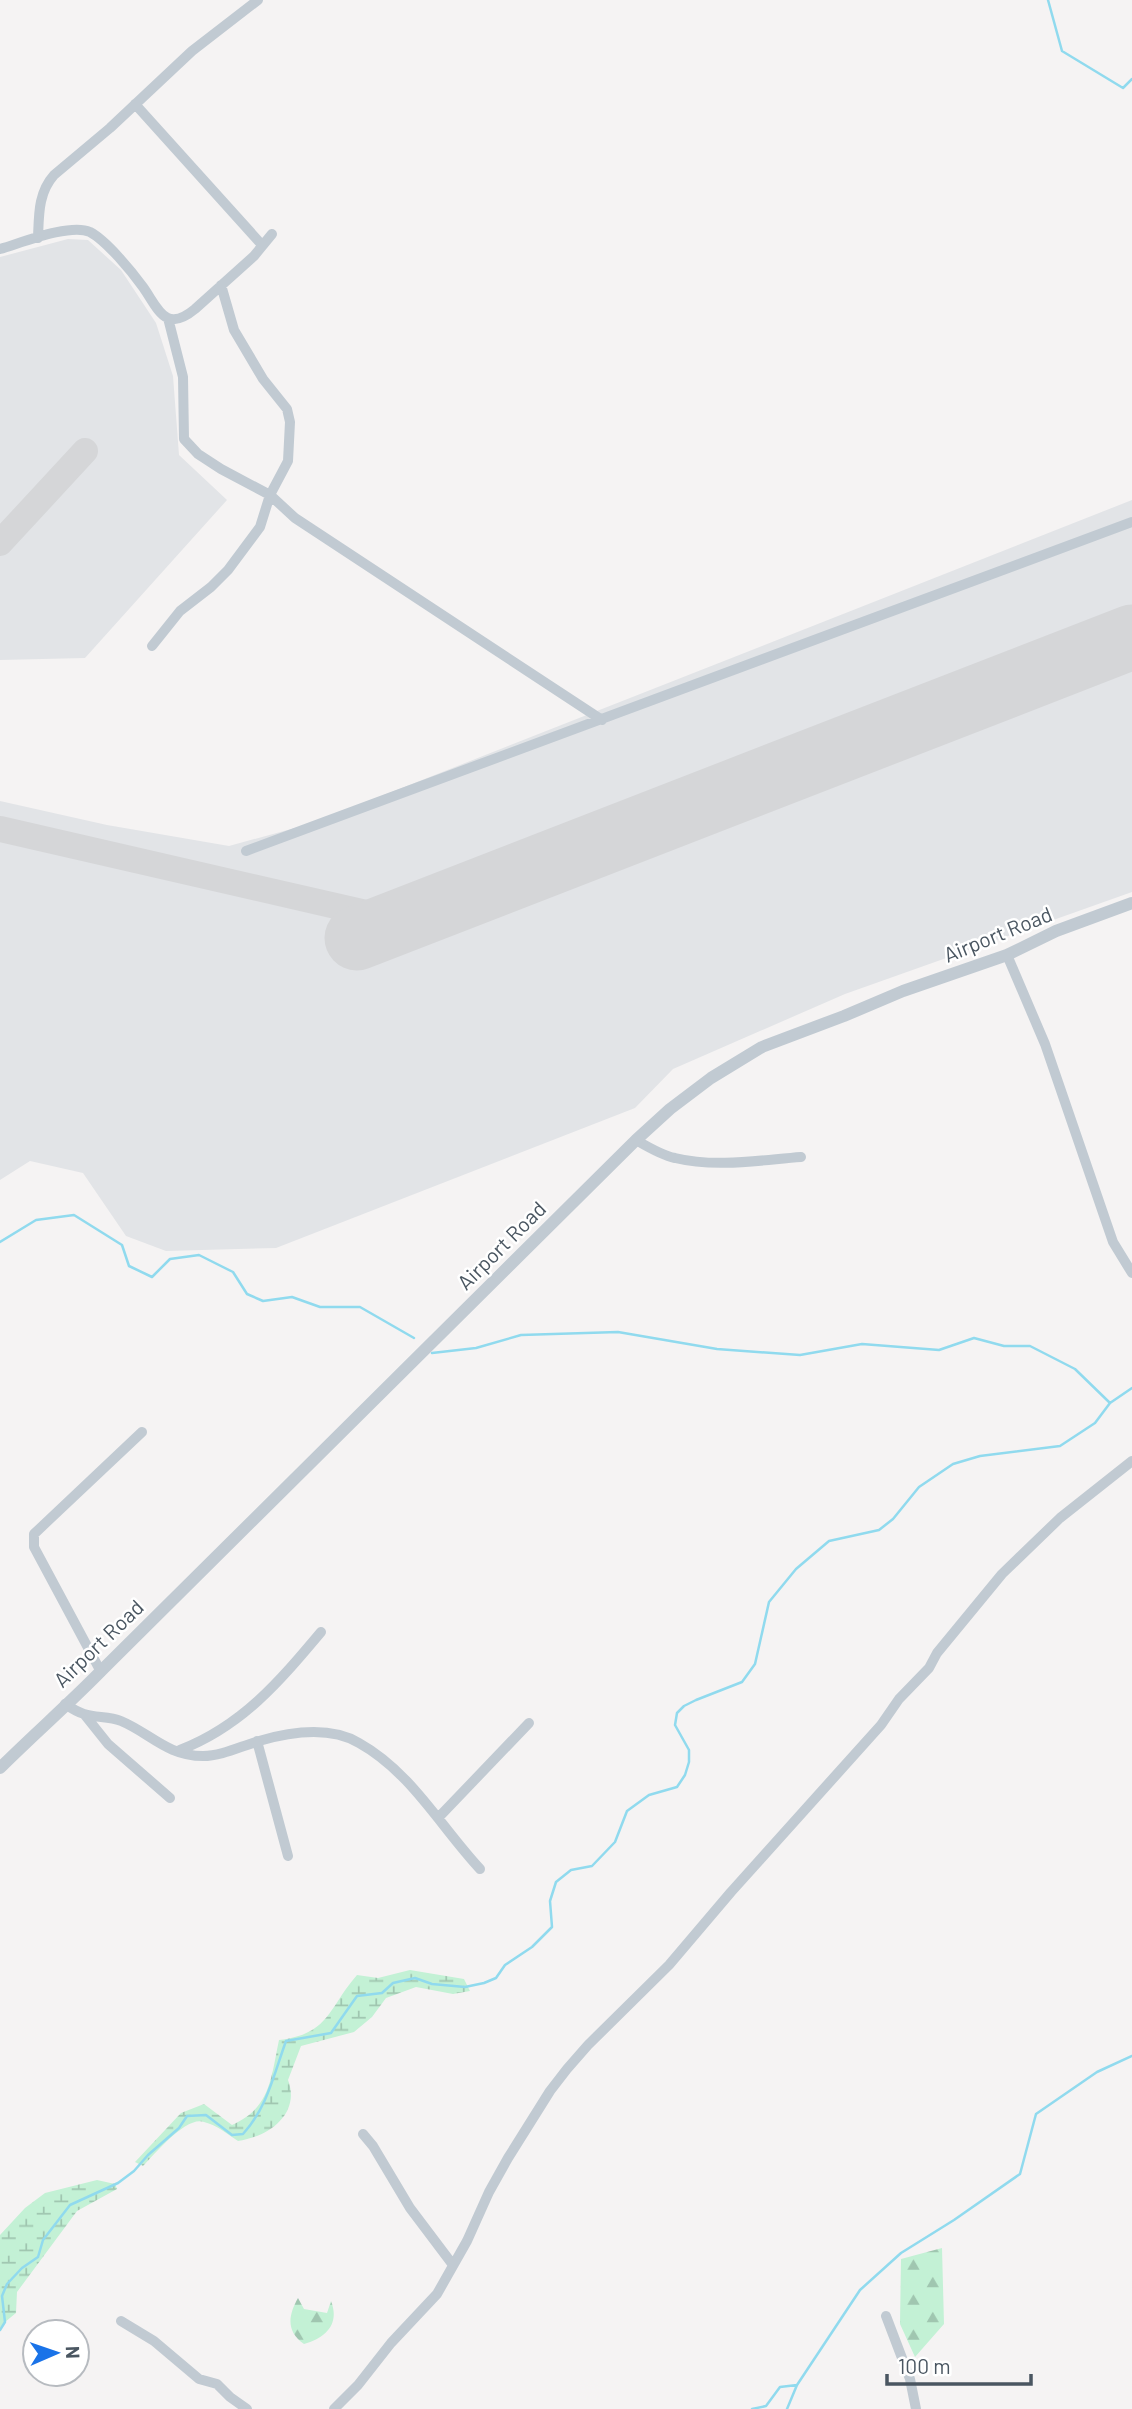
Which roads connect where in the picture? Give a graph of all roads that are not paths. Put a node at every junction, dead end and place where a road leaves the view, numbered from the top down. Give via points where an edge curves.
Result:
1 (258, 0) edge
2 (135, 104) junction
3 (272, 234) dead end
4 (38, 238) junction
5 (262, 245) junction
6 (0, 249) edge
7 (221, 285) junction
8 (168, 318) junction
9 (270, 495) junction
10 (1132, 522) edge
11 (152, 646) dead end
12 (602, 720) junction
13 (246, 851) dead end
14 (1132, 903) edge
15 (1007, 955) junction
16 (636, 1140) junction
17 (801, 1157) dead end
18 (1132, 1273) edge
19 (142, 1432) dead end
20 (1132, 1461) edge
21 (321, 1632) dead end
22 (101, 1672) junction
23 (65, 1704) junction
24 (84, 1714) junction
25 (529, 1723) dead end
26 (257, 1741) junction
27 (179, 1751) junction
28 (0, 1768) edge
29 (170, 1798) dead end
30 (438, 1818) junction
31 (288, 1856) dead end
32 (480, 1869) dead end
33 (363, 2134) dead end
34 (453, 2265) junction
35 (887, 2316) dead end
36 (121, 2321) dead end
37 (247, 2409) edge
38 (334, 2409) edge
39 (916, 2409) edge

1 - 2 street via 192,51
2 - 4 street via 47,183 39,206
2 - 5 street
3 - 5 street
4 - 6 street
4 - 8 street via 68,231 90,232
5 - 7 street
7 - 8 street via 188,315
7 - 9 street via 234,330 287,410 290,422 288,461
8 - 9 street via 183,376 184,439 221,469
9 - 11 street via 260,527 228,570 180,611
9 - 12 street via 295,518
10 - 12 street
12 - 13 street
14 - 15 street, Airport Road
15 - 16 street, Airport Road via 762,1046 670,1109
15 - 18 street via 1045,1044 1113,1242
16 - 17 street via 661,1154 694,1161
16 - 22 street, Airport Road
19 - 22 street via 34,1534 34,1547
20 - 34 street via 1060,1518 1002,1574 881,1725 669,1965 567,2069 508,2158
21 - 27 street via 245,1714 208,1740
22 - 23 street, Airport Road
23 - 24 street
23 - 28 street, Airport Road
24 - 27 street via 119,1720
24 - 29 street via 108,1744
25 - 30 street
26 - 27 street via 206,1756
26 - 30 street via 310,1732 352,1739 393,1767
26 - 31 street
30 - 32 street
33 - 34 street
34 - 38 street via 437,2294
35 - 39 street
36 - 37 street

